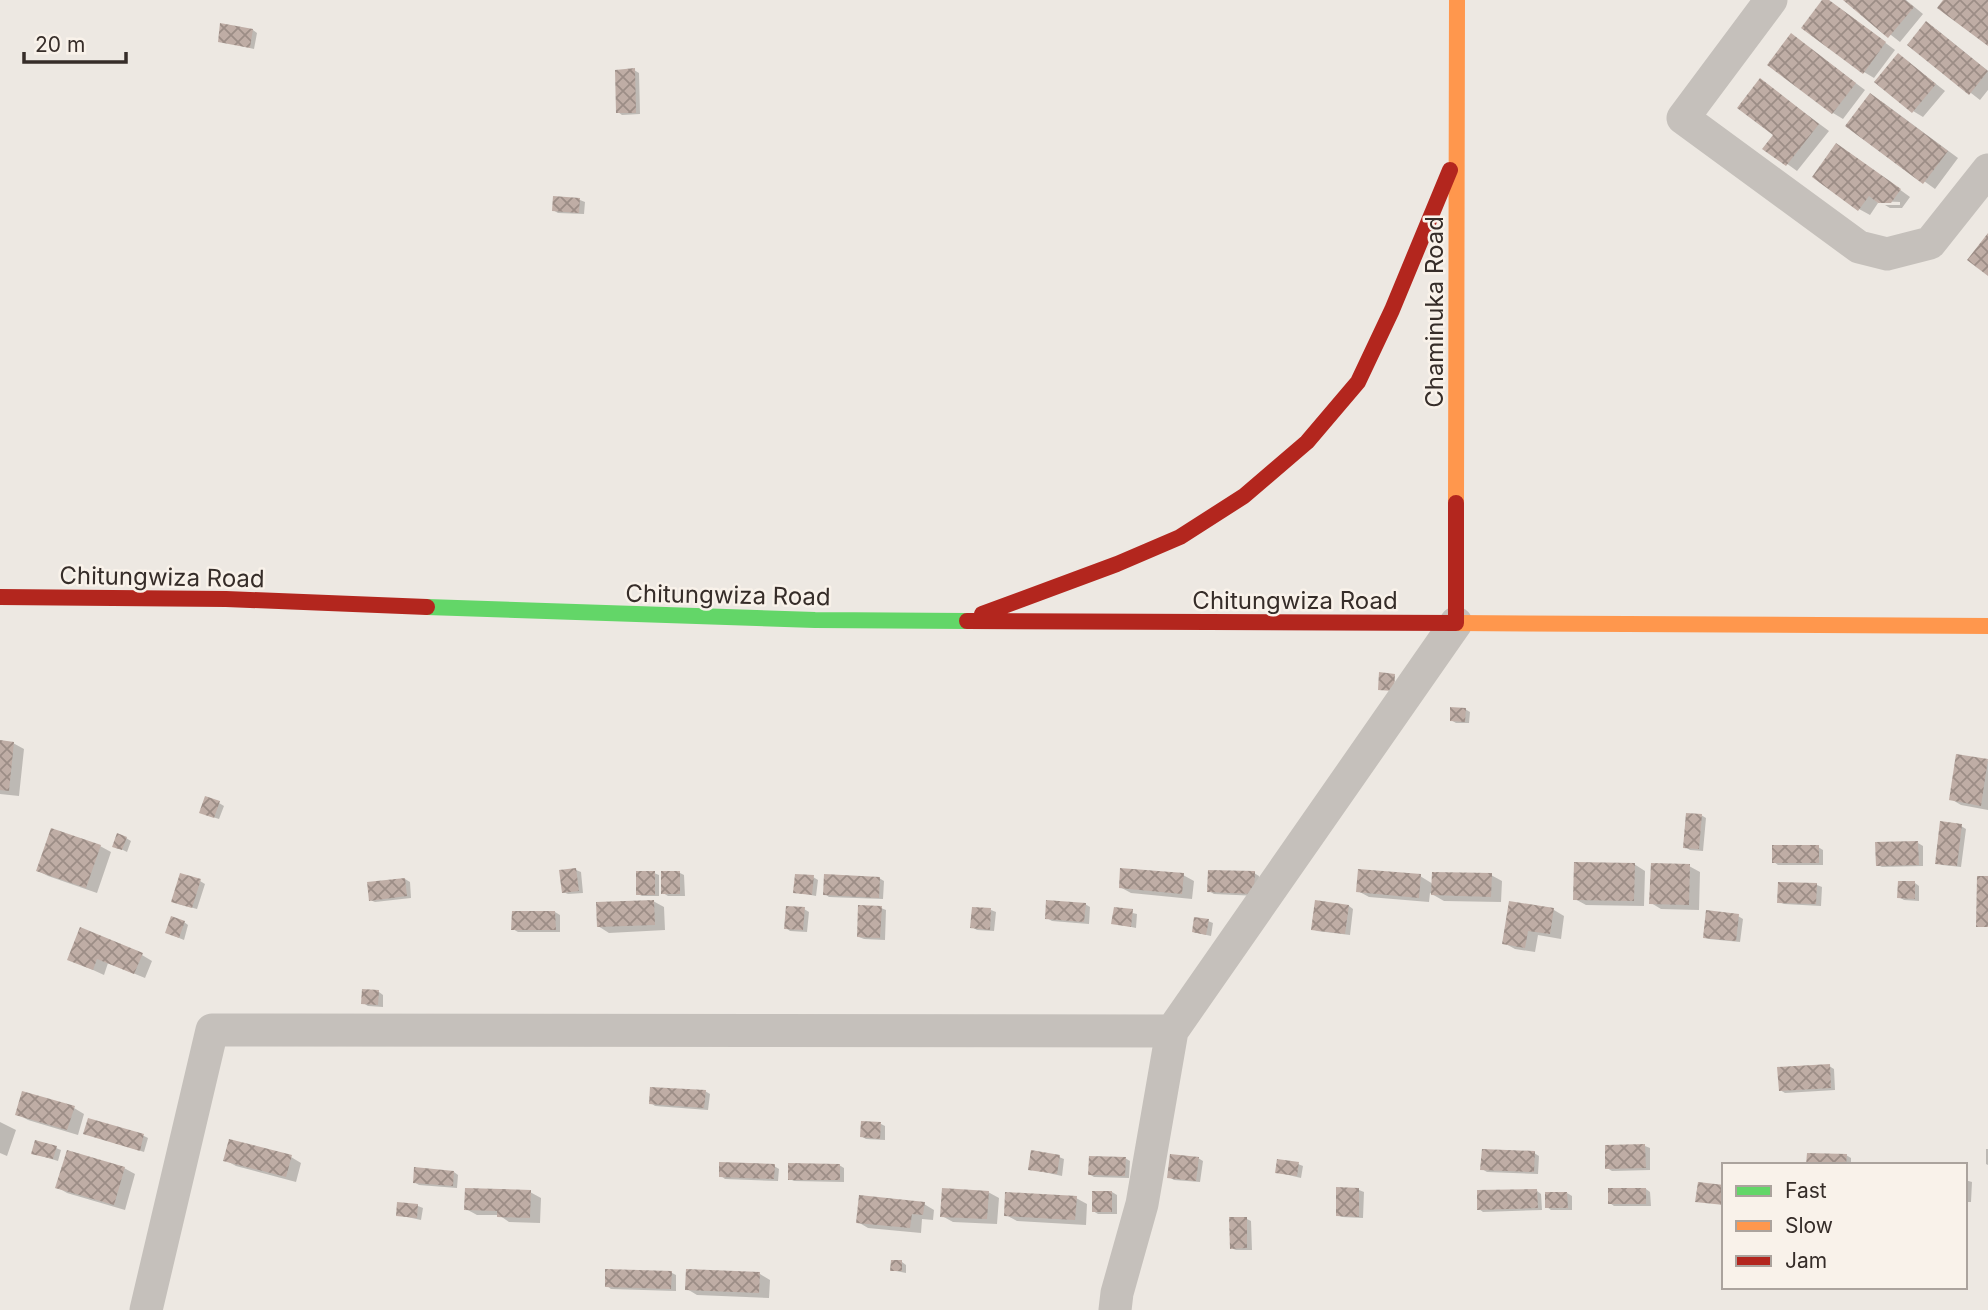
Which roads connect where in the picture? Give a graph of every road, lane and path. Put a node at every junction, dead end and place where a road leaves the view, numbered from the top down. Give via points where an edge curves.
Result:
1 (1457, 0) edge
2 (1771, 0) edge
3 (1457, 152) junction
4 (1988, 170) edge
5 (0, 597) edge
6 (960, 622) junction
7 (1456, 623) junction
8 (1988, 626) edge
9 (1172, 1031) junction
10 (146, 1310) edge
11 (1115, 1310) edge

1 - 3 main road, Chaminuka Road
2 - 4 street via 1683,118 1859,247 1887,254 1930,243
3 - 6 main road via 1358,382 1307,442 1244,496 1180,537
3 - 7 main road, Chaminuka Road
5 - 6 main road, Chitungwiza Road via 226,599 619,615
6 - 7 main road, Chitungwiza Road
7 - 8 main road, Chitungwiza Road
7 - 9 street
9 - 10 street via 212,1030
9 - 11 street via 1142,1204

